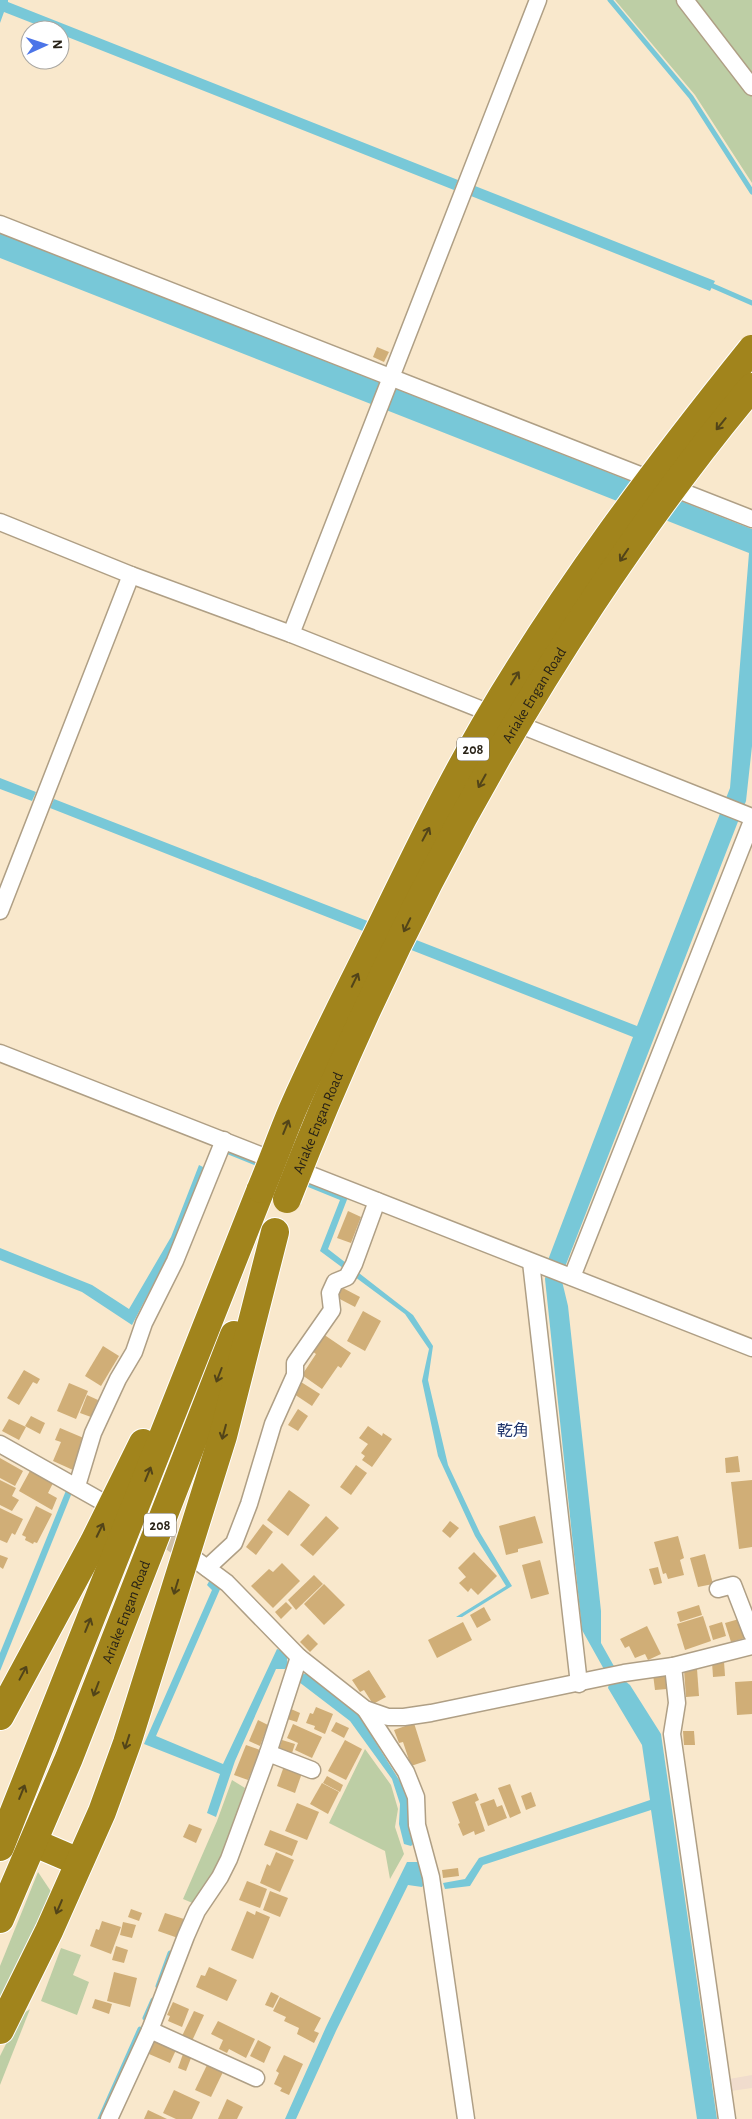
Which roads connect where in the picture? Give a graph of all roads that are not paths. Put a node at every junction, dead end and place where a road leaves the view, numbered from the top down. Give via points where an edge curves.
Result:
1 (536, 0) edge
2 (685, 0) edge
3 (752, 87) edge
4 (0, 224) edge
5 (752, 349) edge
6 (391, 376) junction
7 (752, 387) edge
8 (752, 519) edge
9 (0, 522) edge
10 (131, 575) junction
11 (291, 634) junction
12 (752, 819) edge
13 (0, 911) edge
14 (0, 1053) edge
15 (224, 1140) junction
16 (377, 1201) junction
17 (275, 1232) junction
18 (244, 1233) junction
19 (537, 1264) junction
20 (570, 1276) junction
21 (752, 1348) edge
22 (0, 1444) edge
23 (77, 1486) junction
24 (101, 1501) dead end
25 (718, 1589) dead end
26 (752, 1634) edge
27 (752, 1646) edge
28 (299, 1656) junction
29 (673, 1666) junction
30 (579, 1684) junction
31 (365, 1710) junction
32 (0, 1716) edge
33 (268, 1753) junction
34 (312, 1770) dead end
35 (2, 1842) edge
36 (37, 1848) junction
37 (78, 1862) junction
38 (0, 1919) edge
39 (0, 2030) edge
40 (150, 2030) junction
41 (256, 2078) dead end
42 (109, 2119) edge
43 (466, 2119) edge
44 (727, 2119) edge

1 - 6 street
2 - 3 street
4 - 6 street
18 -> 5 highway, Ariake Engan Road / 208, bridge via 293,1110 424,839 485,725 615,526
6 - 8 street
6 - 11 street
7 -> 17 highway, Ariake Engan Road / 208, bridge via 639,532 506,738 444,850 375,988
9 - 10 street
10 - 11 street
10 - 13 street
11 - 12 street
12 - 20 street
14 - 15 street
15 - 16 street
15 - 23 street via 175,1261 93,1433
16 - 19 street
16 - 28 street via 350,1271 336,1282 330,1293 332,1310 295,1363 295,1375 272,1424 234,1544 202,1564 227,1583
17 -> 36 highway, Ariake Engan Road / 208 via 69,1758
17 -> 37 highway via 223,1436 127,1743 102,1812
32 -> 18 highway via 169,1397
35 -> 18 highway, Ariake Engan Road / 208
19 - 20 street
19 - 30 street
20 - 21 street
22 - 23 street
23 - 24 street
25 - 26 street via 732,1585
27 - 29 street
28 - 31 street
28 - 33 street
29 - 30 street
29 - 44 street via 677,1703 672,1734
30 - 31 street via 404,1717 388,1717
31 - 43 street via 406,1772 416,1797 417,1825 431,1877
33 - 34 street
33 - 40 street via 229,1859 197,1911
36 - 37 highway
36 - 38 highway, Ariake Engan Road / 208
37 -> 39 highway via 49,1931
40 - 41 street
40 - 42 street

